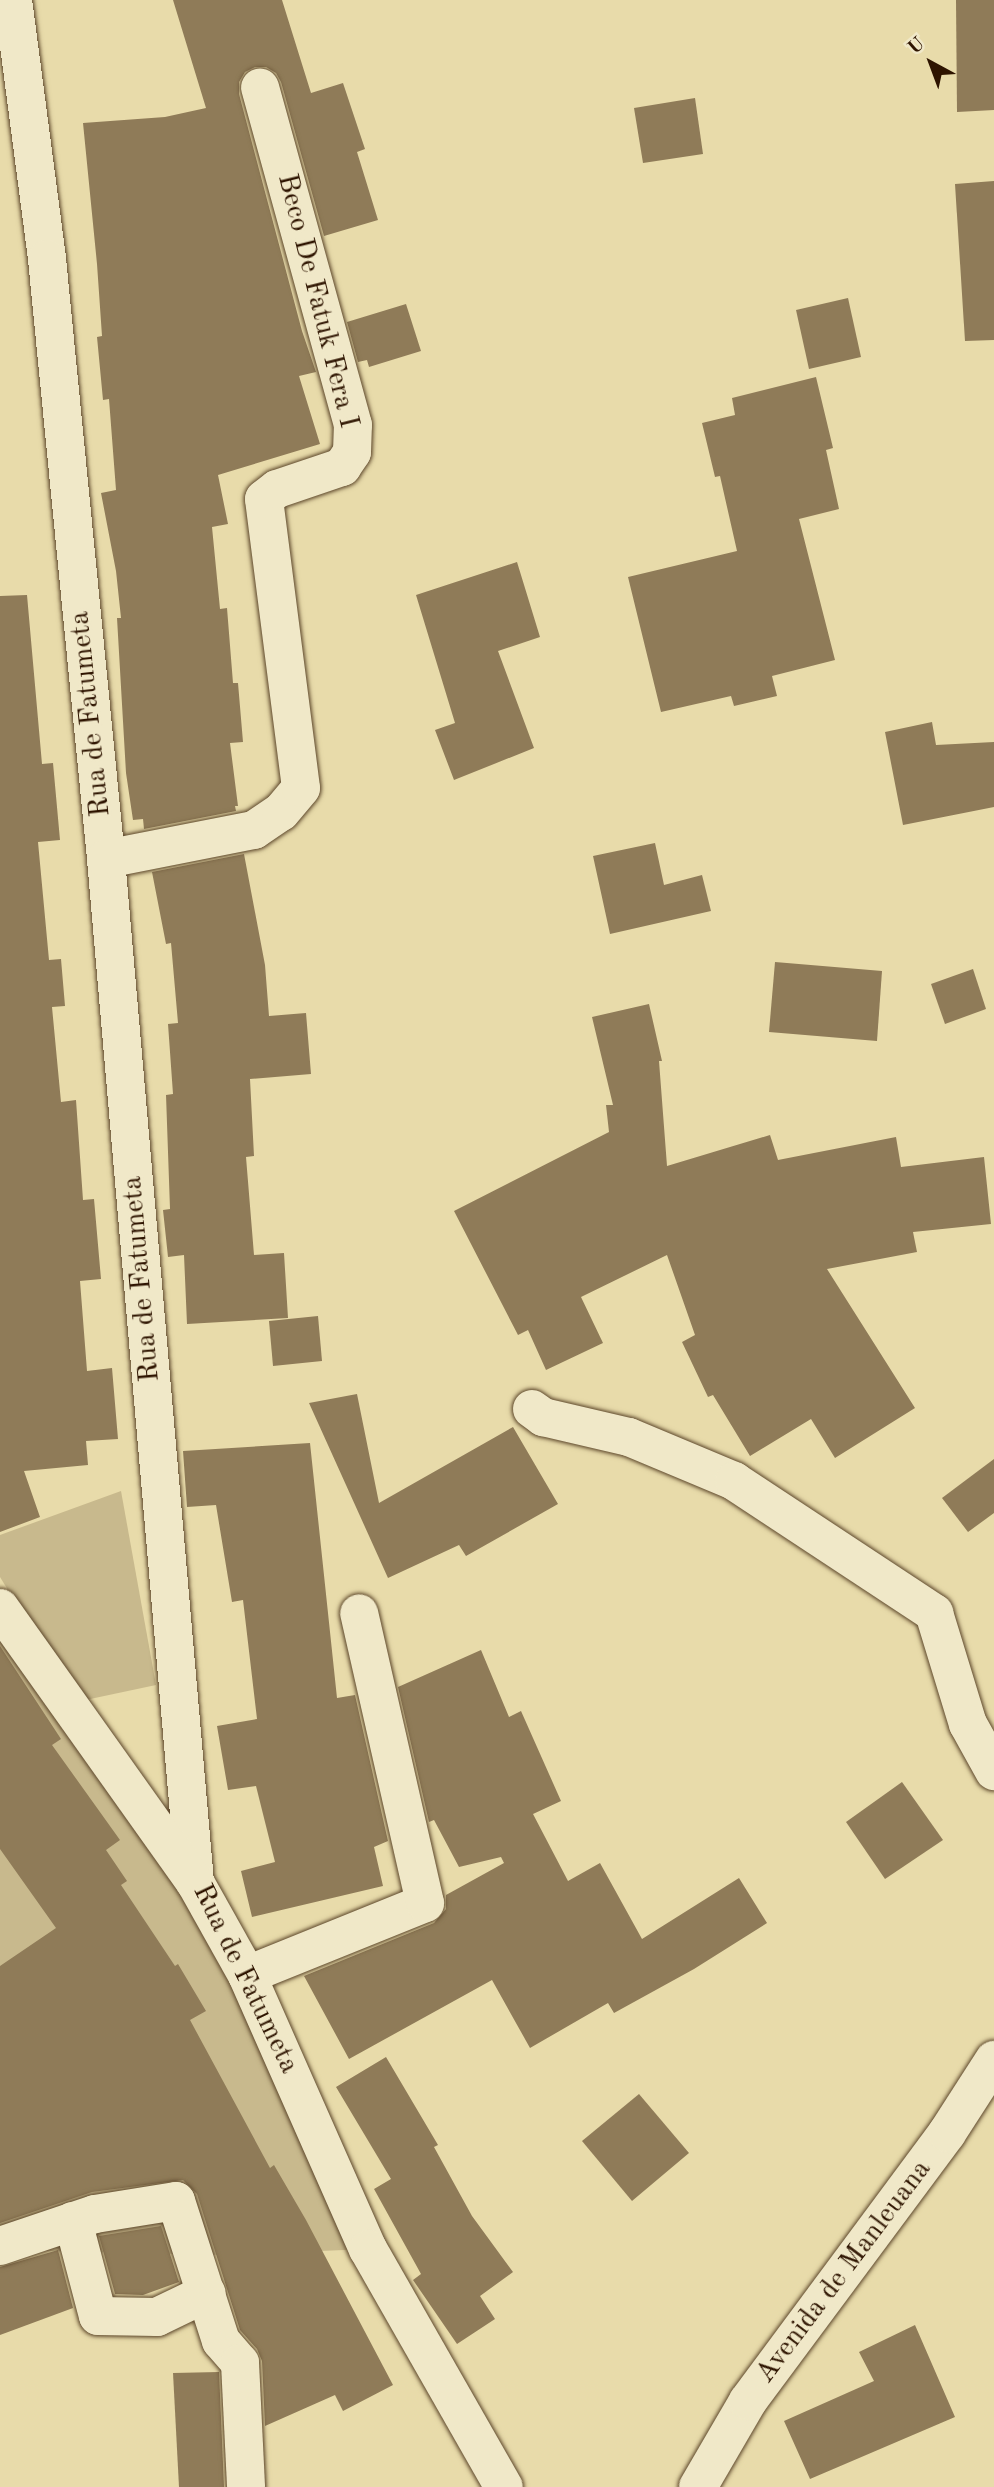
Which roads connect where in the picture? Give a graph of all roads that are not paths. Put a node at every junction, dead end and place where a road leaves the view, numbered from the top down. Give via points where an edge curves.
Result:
1 (13, 0) edge
2 (260, 88) dead end
3 (106, 859) junction
4 (532, 1409) dead end
5 (0, 1608) edge
6 (359, 1613) dead end
7 (994, 1771) edge
8 (195, 1882) junction
9 (247, 1975) junction
10 (994, 2060) edge
11 (73, 2221) junction
12 (0, 2246) edge
13 (207, 2293) junction
14 (246, 2487) edge
15 (504, 2487) edge
16 (698, 2487) edge

1 - 3 street, Rua de Fatumeta via 47,259
2 - 3 street, Beco De Fatuk Fera I via 353,425 352,452 342,467 277,489 264,499 301,788 281,811 254,830
3 - 8 street, Rua de Fatumeta
4 - 7 street via 543,1417 629,1437 734,1481 934,1613 968,1724
5 - 8 street
6 - 9 street via 425,1903
8 - 9 street, Rua de Fatumeta
9 - 15 street, Rua de Fatumeta via 368,2249
10 - 16 street, Avenida de Manleuana via 947,2133 748,2401
11 - 12 street
11 - 13 street via 176,2201
11 - 13 street via 98,2316 157,2317
13 - 14 street via 220,2341 240,2363

